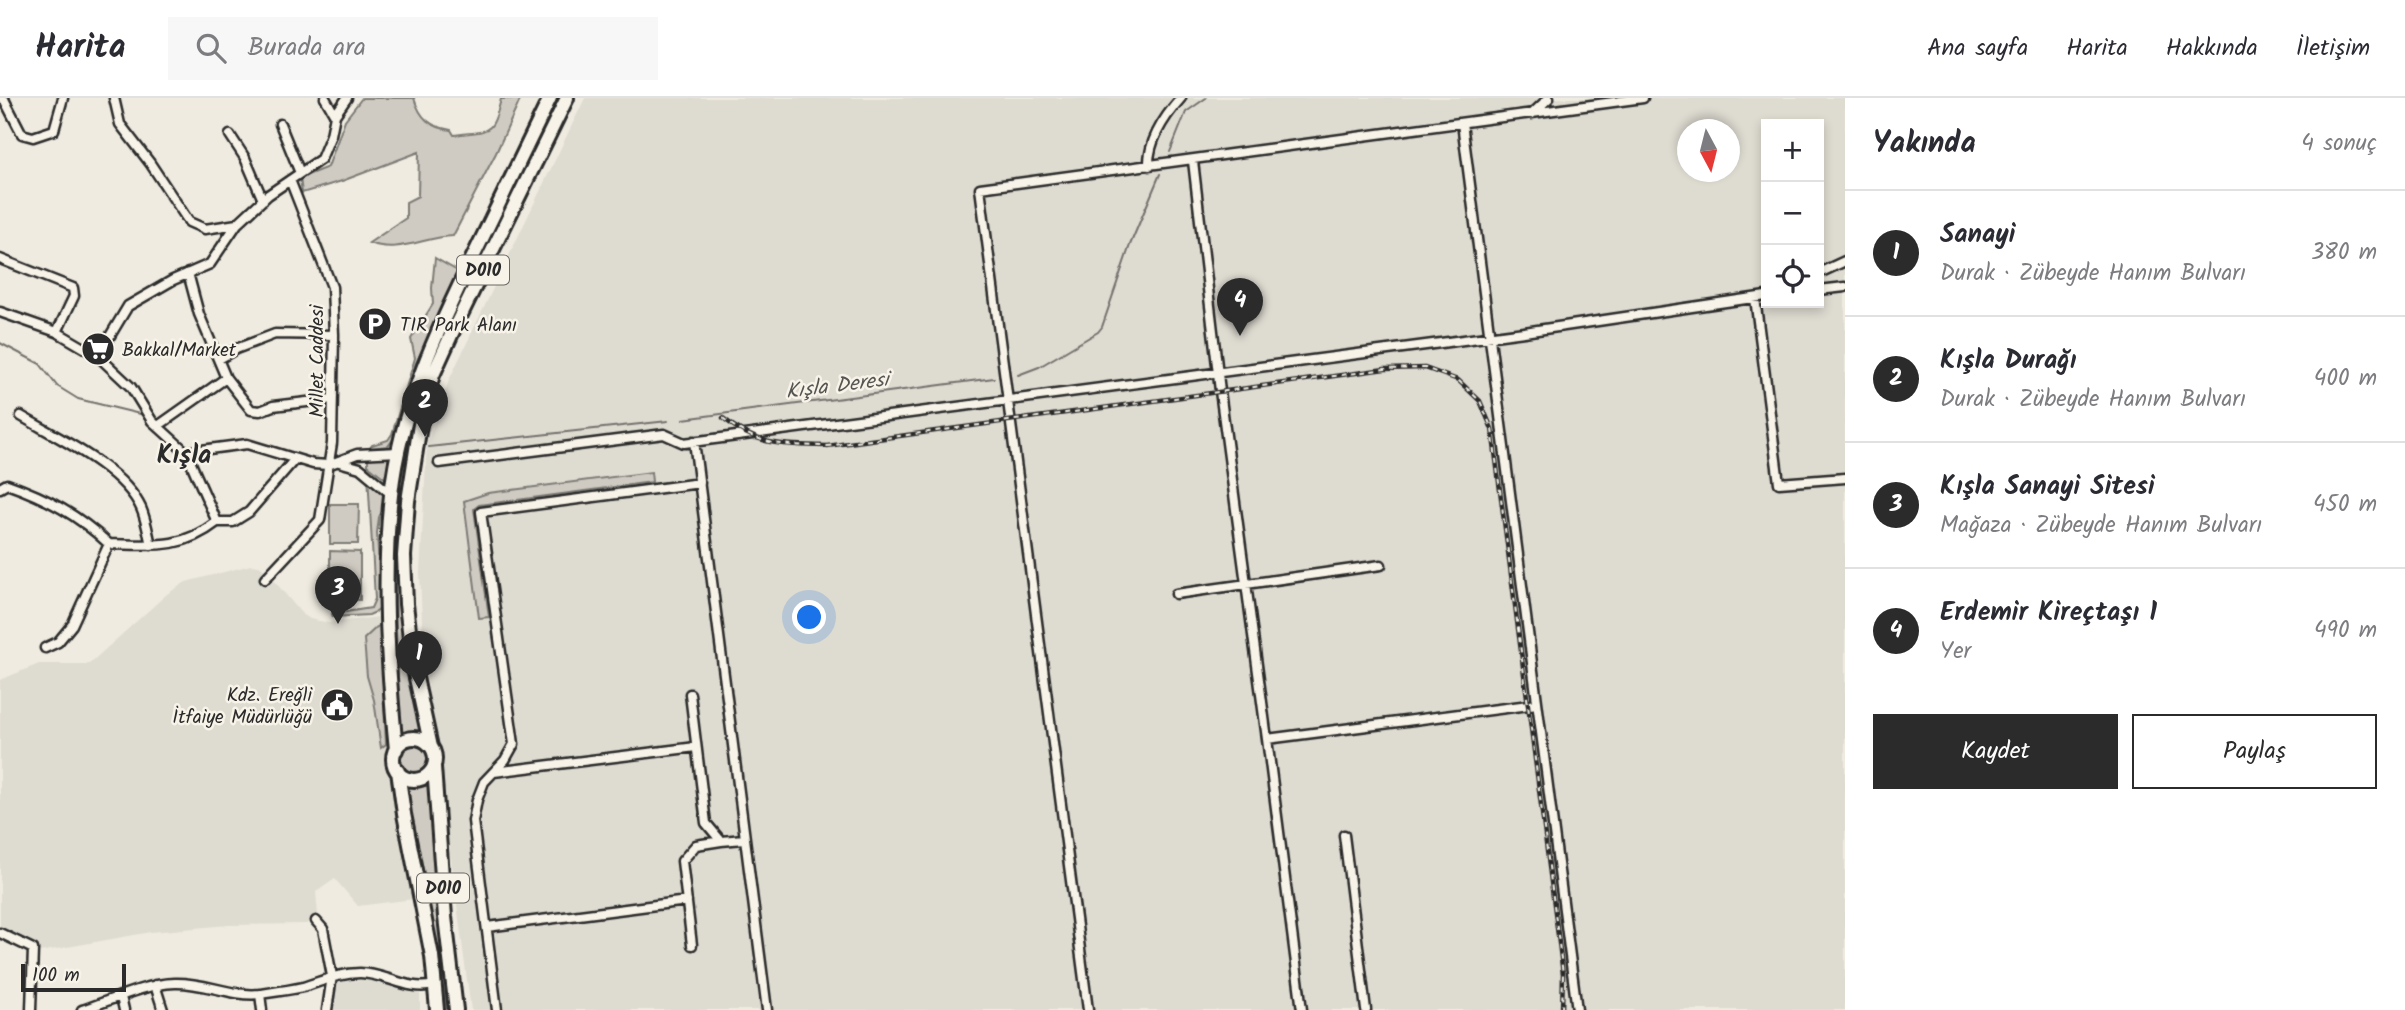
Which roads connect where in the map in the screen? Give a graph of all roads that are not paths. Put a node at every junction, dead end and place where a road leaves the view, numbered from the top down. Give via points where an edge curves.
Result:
1 (1, 98) edge
2 (63, 98) edge
3 (114, 98) edge
4 (325, 98) edge
5 (346, 98) edge
6 (550, 98) edge
7 (567, 98) edge
8 (1181, 98) edge
9 (1549, 98) edge
10 (1643, 98) edge
11 (1532, 114) junction
12 (335, 115) junction
13 (1462, 123) junction
14 (280, 124) dead end
15 (230, 135) dead end
16 (1193, 161) junction
17 (1149, 166) junction
18 (300, 173) junction
19 (290, 180) junction
20 (263, 200) junction
21 (237, 224) junction
22 (0, 259) edge
23 (1845, 261) edge
24 (1824, 272) edge
25 (188, 273) junction
26 (1845, 287) edge
27 (1824, 289) edge
28 (1761, 297) edge
29 (1755, 298) junction
30 (0, 312) edge
31 (57, 332) junction
32 (334, 335) junction
33 (1489, 337) junction
34 (98, 356) junction
35 (219, 359) junction
36 (1218, 371) junction
37 (226, 378) junction
38 (332, 399) junction
39 (1009, 399) junction
40 (21, 416) dead end
41 (158, 426) junction
42 (694, 441) junction
43 (186, 452) junction
44 (399, 452) junction
45 (295, 459) junction
46 (339, 462) junction
47 (439, 463) dead end
48 (328, 465) junction
49 (1845, 478) edge
50 (700, 483) junction
51 (0, 488) edge
52 (391, 494) junction
53 (217, 522) junction
54 (109, 544) junction
55 (151, 545) junction
56 (1381, 565) dead end
57 (265, 579) dead end
58 (1246, 584) junction
59 (1176, 594) dead end
60 (45, 648) dead end
61 (690, 694) dead end
62 (1536, 704) junction
63 (1267, 739) junction
64 (432, 747) junction
65 (696, 747) junction
66 (396, 750) junction
67 (434, 767) junction
68 (398, 771) junction
69 (494, 772) junction
70 (1345, 835) dead end
71 (744, 839) junction
72 (720, 841) junction
73 (687, 901) junction
74 (316, 921) dead end
75 (486, 927) junction
76 (0, 933) edge
77 (692, 945) dead end
78 (332, 976) junction
79 (155, 985) junction
80 (433, 985) junction
81 (260, 994) junction
82 (121, 997) junction
83 (31, 1010) edge
84 (82, 1010) edge
85 (124, 1010) edge
86 (163, 1010) edge
87 (261, 1010) edge
88 (327, 1010) edge
89 (437, 1010) edge
90 (456, 1010) edge
91 (497, 1010) edge
92 (767, 1010) edge
93 (1088, 1010) edge
94 (1302, 1010) edge
95 (1366, 1010) edge
96 (1577, 1010) edge

1 - 2 street via 22,134 33,137 54,130
3 - 21 street via 120,124 189,222 205,229
4 - 12 street
5 - 12 street
6 - 44 highway, D010 via 427,355
7 - 64 highway, D010 via 433,375 422,412 404,556 413,664
8 - 17 street via 1156,136
9 - 11 street
10 - 11 street
11 - 13 street
12 - 18 street via 321,159
13 - 16 street
13 - 33 street
14 - 18 street
15 - 20 street
16 - 17 street
16 - 36 street
17 - 39 street via 981,188
18 - 19 street
19 - 20 street
19 - 32 street, Millet Caddesi via 332,287
20 - 21 street
21 - 25 street via 209,264
22 - 31 street via 73,288 74,296
23 - 24 street
25 - 34 street via 128,306
25 - 35 street via 199,314
26 - 27 street
28 - 29 street
29 - 33 street
29 - 49 street via 1779,483
30 - 31 street
31 - 34 street
32 - 35 street via 275,334
32 - 38 street, Millet Caddesi
33 - 36 street
33 - 62 street
34 - 41 street via 131,387
35 - 37 street
36 - 39 street
36 - 58 street
37 - 38 street via 251,410
37 - 41 street
38 - 48 street, Millet Caddesi
39 - 42 street
39 - 93 street
40 - 55 street via 116,474 142,509
41 - 43 street
42 - 47 street via 684,443 664,434
42 - 50 street
43 - 45 street via 247,444
43 - 53 street
44 - 46 street via 357,454
44 - 52 highway, D010
45 - 48 street
45 - 53 street via 249,512 233,522
46 - 48 street
46 - 52 street via 360,468
48 - 57 street, Millet Caddesi via 320,520
50 - 69 street via 481,512 514,744
50 - 71 street
51 - 54 street via 6,484 51,500
52 - 66 highway, D010 via 387,615
53 - 55 street via 200,535
54 - 55 street
54 - 60 street via 72,625 58,642
56 - 58 street
58 - 59 street
58 - 63 street
61 - 65 street
62 - 63 street
62 - 96 street
63 - 94 street
64 - 66 highway via 413,739
64 - 67 highway, D010
65 - 69 street
65 - 72 street via 706,823
66 - 68 highway, D010
67 - 68 highway via 420,779 408,779
67 - 90 highway, D010
68 - 80 highway, D010 via 432,956
69 - 75 street via 484,782 473,821
70 - 95 street
71 - 72 street
71 - 92 street
72 - 73 street via 696,845 682,861
73 - 75 street
73 - 77 street
74 - 78 street via 323,929
75 - 91 street
76 - 83 street via 33,949
78 - 80 street via 365,973 424,988
78 - 81 street via 303,987
78 - 88 street
79 - 81 street via 177,983
79 - 82 street
79 - 86 street
80 - 89 highway, D010
81 - 87 street
82 - 84 street
82 - 85 street

